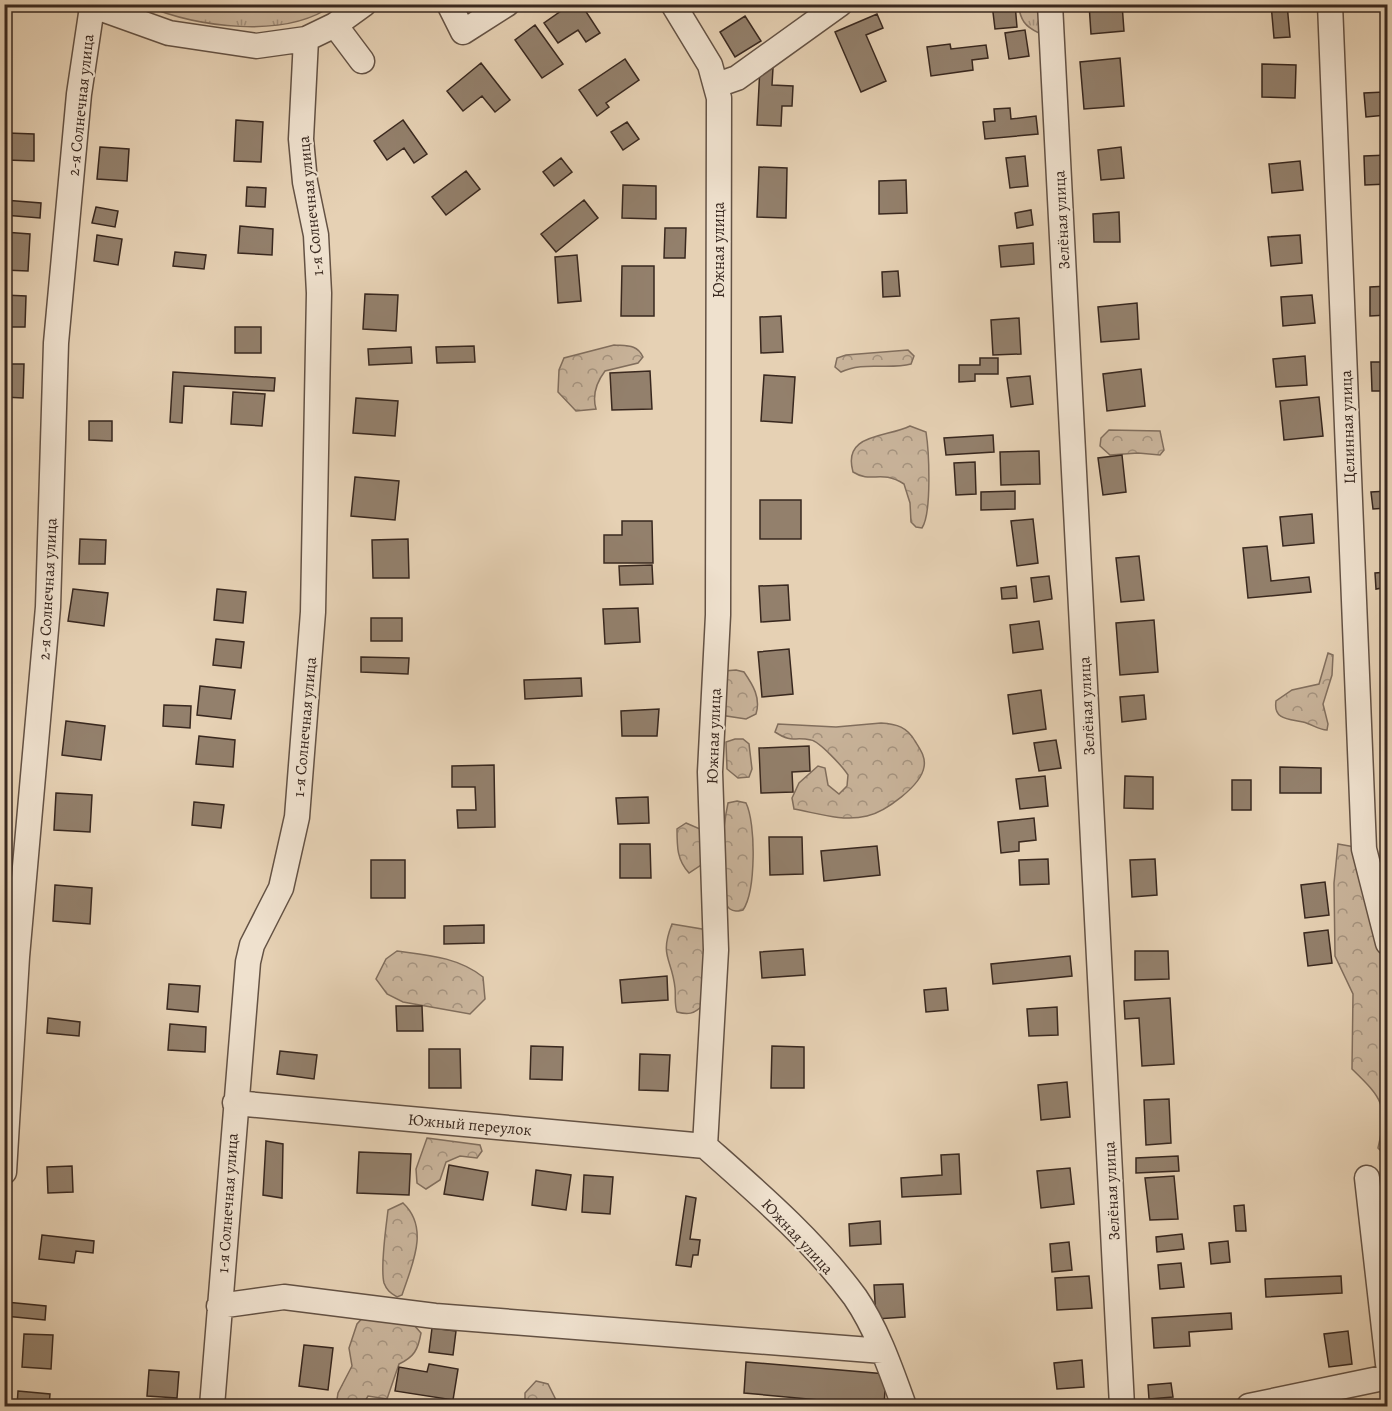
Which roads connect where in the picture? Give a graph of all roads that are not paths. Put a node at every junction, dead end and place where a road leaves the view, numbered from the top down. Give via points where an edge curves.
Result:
1 (364, 4) edge
2 (449, 4) edge
3 (507, 4) edge
4 (673, 4) edge
5 (840, 4) edge
6 (1050, 4) edge
7 (1330, 4) edge
8 (90, 6) edge
9 (335, 25) junction
10 (306, 39) junction
11 (362, 61) dead end
12 (717, 85) junction
13 (1388, 943) edge
14 (235, 1103) junction
15 (705, 1146) junction
16 (4, 1172) edge
17 (1367, 1178) dead end
18 (219, 1306) junction
19 (883, 1351) junction
20 (1388, 1364) edge
21 (1388, 1377) edge
22 (212, 1407) edge
23 (904, 1407) edge
24 (1122, 1407) edge
25 (1249, 1407) edge

1 - 9 street
2 - 3 street via 463,32
4 - 12 street, Южная улица via 710,65
5 - 12 street via 737,78
6 - 24 street, Зелёная улица
7 - 13 street, Целинная улица via 1364,849
8 - 10 street via 169,33 256,46
8 - 16 street, 2-я Солнечная улица via 56,343 48,607 17,957
9 - 10 street
9 - 11 street
10 - 14 street, 1-я Солнечная улица via 304,182 316,236 319,293 314,612 297,817 281,888 252,945
12 - 15 street, Южная улица via 718,615 710,772 716,950
14 - 15 street, Южный переулок
14 - 18 street, 1-я Солнечная улица
15 - 19 street, Южная улица via 791,1223 855,1298
17 - 20 street
18 - 19 street via 284,1297 435,1316
18 - 22 street, 1-я Солнечная улица
19 - 23 street, Южная улица
21 - 25 street

